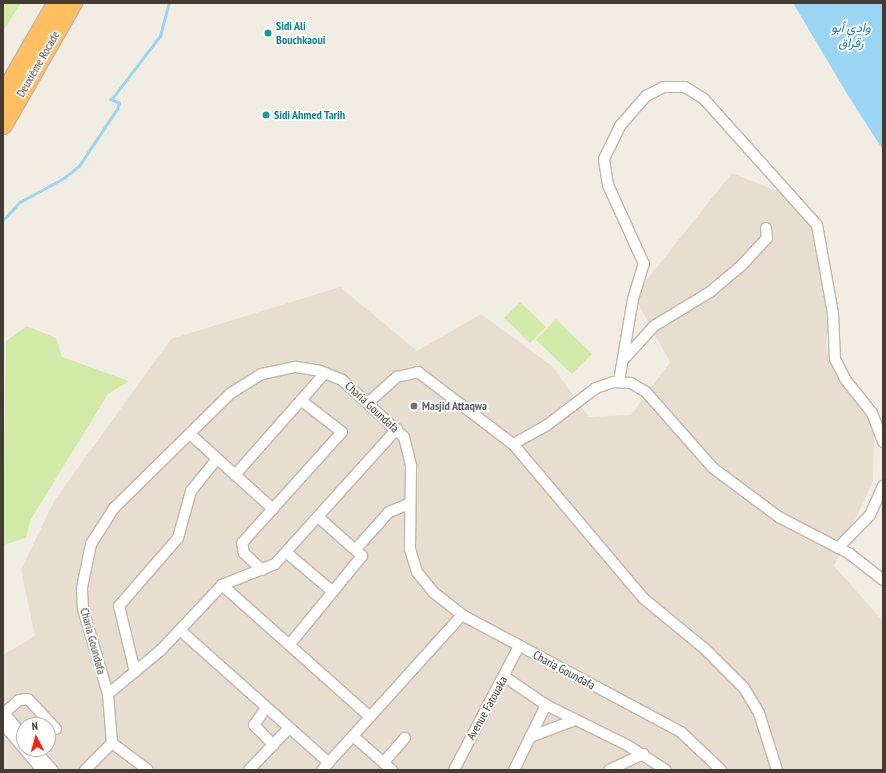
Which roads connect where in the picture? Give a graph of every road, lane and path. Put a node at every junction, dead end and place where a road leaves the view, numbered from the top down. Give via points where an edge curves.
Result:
1 (57, 3) edge
2 (73, 3) edge
3 (3, 96) edge
4 (3, 125) edge
5 (766, 228) dead end
6 (625, 358) junction
7 (326, 373) junction
8 (619, 381) junction
9 (303, 402) junction
10 (369, 402) junction
11 (396, 428) junction
12 (190, 434) junction
13 (883, 442) edge
14 (513, 444) junction
15 (216, 460) junction
16 (235, 475) junction
17 (883, 486) edge
18 (409, 504) junction
19 (273, 509) junction
20 (318, 517) junction
21 (838, 548) junction
22 (356, 549) junction
23 (287, 553) junction
24 (262, 570) junction
25 (883, 580) edge
26 (222, 585) junction
27 (332, 591) junction
28 (462, 615) junction
29 (181, 631) junction
30 (290, 644) junction
31 (519, 646) junction
32 (135, 672) junction
33 (505, 677) junction
34 (108, 694) junction
35 (546, 705) junction
36 (266, 708) junction
37 (3, 714) edge
38 (45, 717) edge
39 (370, 717) junction
40 (575, 720) junction
41 (3, 724) edge
42 (16, 728) edge
43 (289, 728) junction
44 (353, 736) junction
45 (530, 737) junction
46 (405, 738) dead end
47 (112, 743) junction
48 (273, 745) junction
49 (644, 754) junction
50 (41, 757) edge
51 (384, 762) junction
52 (326, 766) edge
53 (630, 766) edge
54 (42, 770) edge
55 (52, 770) edge
56 (85, 770) edge
57 (148, 770) edge
58 (249, 770) edge
59 (392, 770) edge
60 (454, 770) edge
61 (514, 770) edge
62 (610, 770) edge
63 (666, 770) edge
64 (721, 770) edge
65 (777, 770) edge

1 - 3 highway, Deuxième Rocade
2 - 4 highway, Deuxième Rocade
5 - 6 street via 767,238 741,266 710,292 654,326
6 - 8 street
6 - 13 street via 633,299 644,264 608,185 604,159 620,126 646,96 664,87 685,87 704,99 817,225 834,313 837,365 872,413
7 - 9 street
7 - 10 street, Charia Goundafa via 342,380
7 - 12 street, Charia Goundafa via 296,367 262,374 231,393
8 - 14 street via 596,388 547,425
8 - 21 street via 631,382 646,392 694,449 744,491 786,522
9 - 16 street
9 - 19 street via 342,432
10 - 11 street, Charia Goundafa
10 - 14 street via 397,377 418,372
11 - 18 street, Charia Goundafa via 411,456
11 - 20 street
12 - 15 street
12 - 34 street, Charia Goundafa via 114,508 101,524 85,561 83,609
14 - 65 street via 643,598 705,649 744,688 759,713
15 - 16 street
15 - 32 street via 191,491 178,538 119,606
16 - 19 street
17 - 21 street via 870,515
18 - 22 street via 389,512
18 - 28 street, Charia Goundafa via 408,537 417,572 433,592
19 - 24 street via 241,546
20 - 22 street
20 - 23 street
21 - 25 street via 861,561
22 - 27 street via 361,558
23 - 24 street
23 - 27 street
24 - 26 street
26 - 29 street
26 - 30 street
27 - 30 street
28 - 31 street, Charia Goundafa
28 - 39 street
29 - 32 street
29 - 36 street
30 - 39 street
31 - 33 street, Avenue Fatouaka
31 - 64 street, Charia Goundafa via 680,732
32 - 34 street
33 - 35 street
33 - 60 street, Avenue Fatouaka
34 - 47 street, Charia Goundafa
35 - 40 street
35 - 45 street
36 - 43 street
36 - 48 street via 254,725
37 - 38 street via 19,700 28,699
37 - 42 street
39 - 44 street
40 - 45 street
40 - 49 street
41 - 54 street
43 - 48 street
43 - 52 street
44 - 51 street
44 - 52 street
45 - 61 street
46 - 51 street
47 - 56 street
47 - 57 street
48 - 58 street
49 - 53 street
49 - 63 street
50 - 55 street
51 - 59 street
53 - 62 street

